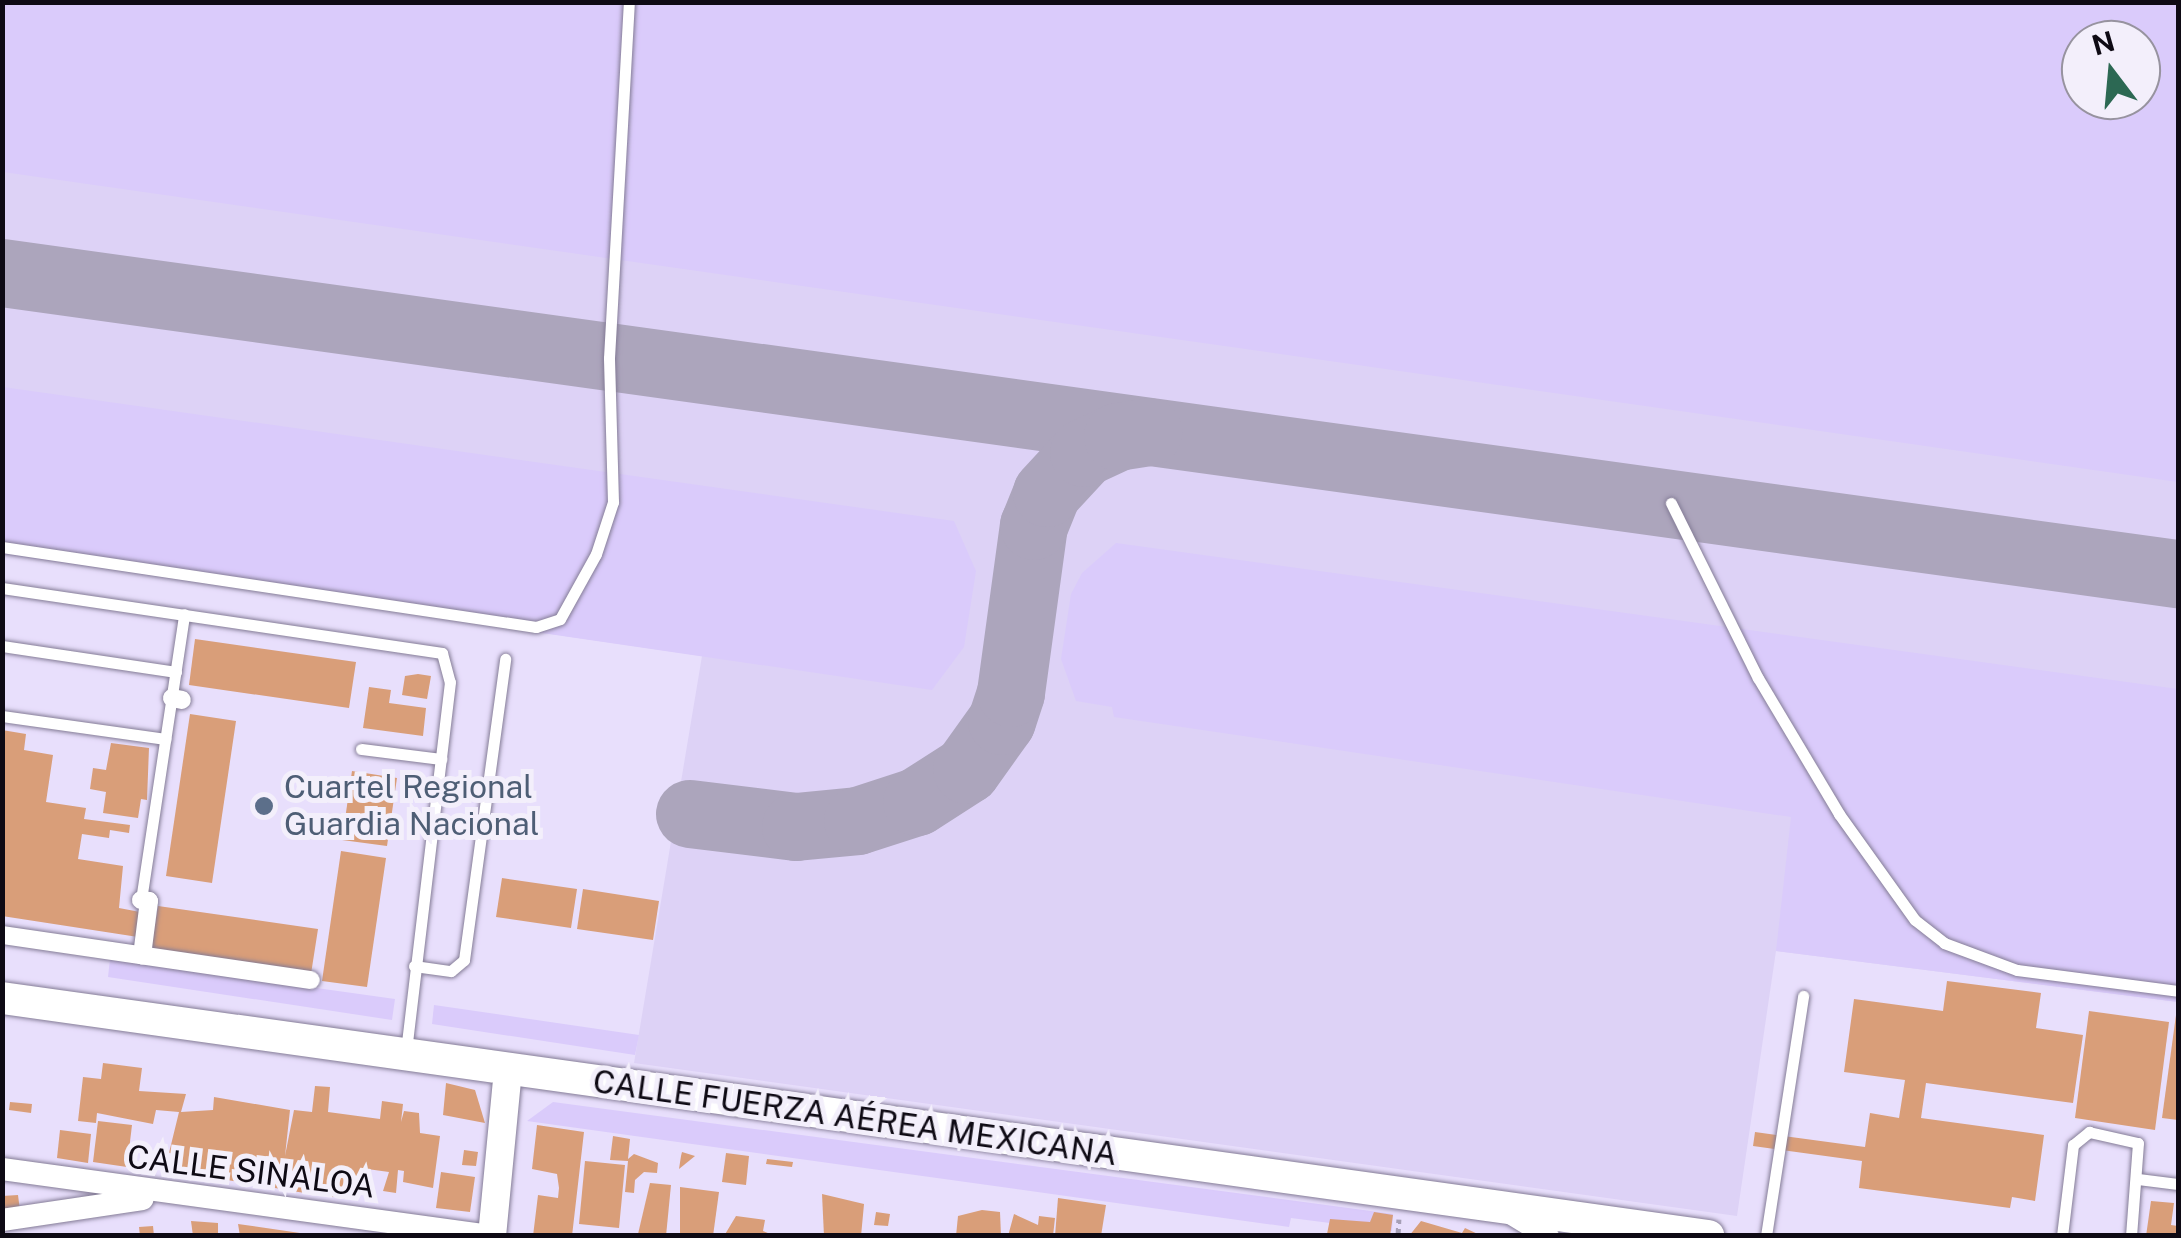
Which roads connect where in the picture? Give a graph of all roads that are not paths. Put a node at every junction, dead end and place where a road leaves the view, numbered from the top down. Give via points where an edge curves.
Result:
1 (628, 2) edge
2 (1670, 503) dead end
3 (2, 547) edge
4 (2, 588) edge
5 (184, 614) junction
6 (2, 646) edge
7 (505, 659) dead end
8 (176, 672) junction
9 (2, 716) edge
10 (165, 740) junction
11 (361, 750) dead end
12 (440, 759) junction
13 (140, 900) joint
14 (2, 936) edge
15 (142, 956) junction
16 (414, 966) junction
17 (311, 980) dead end
18 (2178, 992) edge
19 (1802, 996) dead end
20 (2, 998) edge
21 (406, 1054) junction
22 (508, 1070) junction
23 (2, 1170) edge
24 (2138, 1179) junction
25 (2178, 1184) edge
26 (168, 1195) junction
27 (1503, 1209) junction
28 (2, 1220) edge
29 (492, 1236) edge
30 (1548, 1236) edge
31 (1708, 1236) edge
32 (1766, 1236) edge
33 (2062, 1236) edge
34 (2131, 1236) edge

1 - 3 lane via 609,358 613,502 596,554 560,619 536,626
2 - 18 lane via 1758,678 1839,814 1915,920 1944,943 2017,970
4 - 5 lane
5 - 8 lane
5 - 12 lane via 436,649 450,682
6 - 8 lane
7 - 16 lane via 464,960 451,970
8 - 10 lane via 177,699
9 - 10 lane
10 - 13 lane
11 - 12 lane
12 - 16 lane
13 - 15 street via 149,901
14 - 15 street
15 - 17 street
16 - 21 lane
19 - 32 lane
20 - 21 main road, CALLE FUERZA AÉREA MEXICANA
21 - 22 main road, CALLE FUERZA AÉREA MEXICANA
22 - 27 main road, CALLE FUERZA AÉREA MEXICANA
22 - 29 street
23 - 26 street, CALLE SINALOA
24 - 25 lane
24 - 33 lane via 2134,1139 2080,1136
24 - 34 lane
26 - 28 street
26 - 29 street, CALLE SINALOA
27 - 30 street
27 - 31 main road, CALLE FUERZA AÉREA MEXICANA

